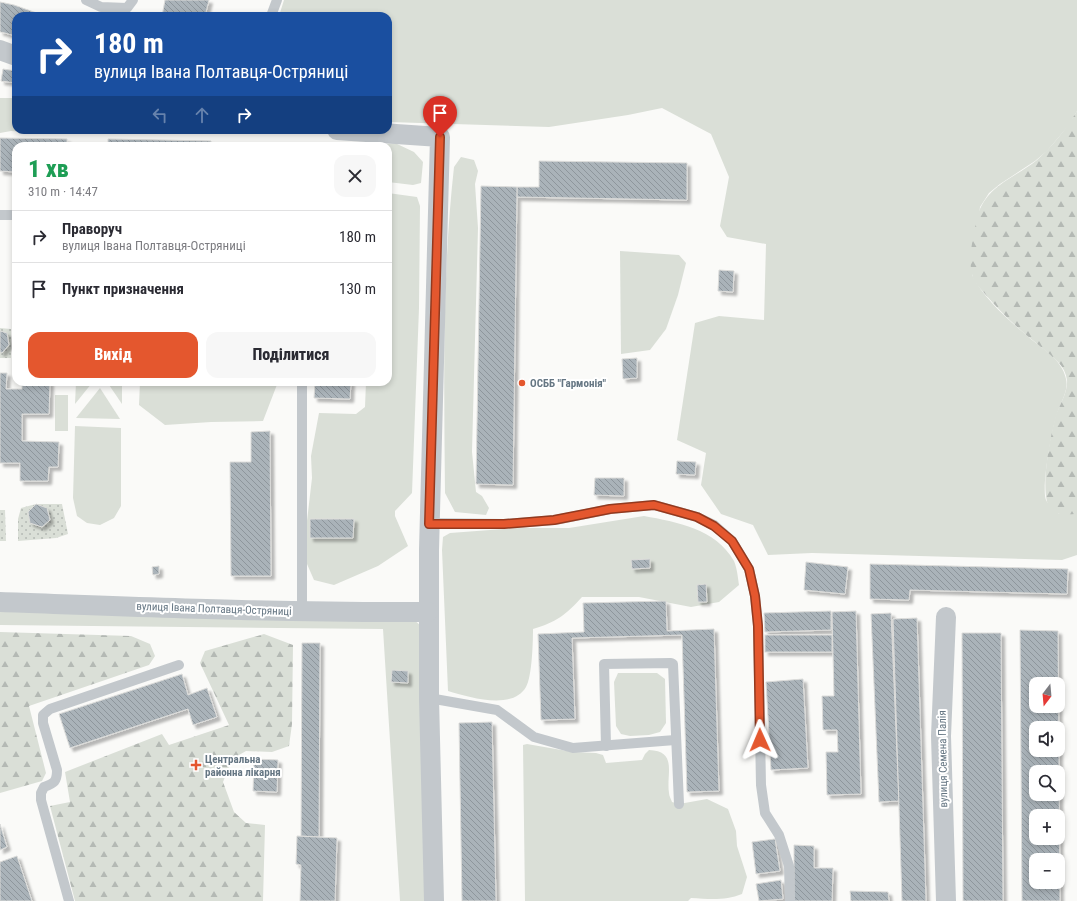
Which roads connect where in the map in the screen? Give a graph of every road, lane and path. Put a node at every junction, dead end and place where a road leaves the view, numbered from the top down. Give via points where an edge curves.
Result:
1 (86, 0) edge
2 (133, 0) edge
3 (276, 0) edge
4 (272, 12) edge
5 (0, 50) edge
6 (12, 54) edge
7 (392, 134) edge
8 (0, 215) edge
9 (12, 215) edge
10 (302, 386) edge
11 (429, 524) junction
12 (0, 602) edge
13 (302, 612) junction
14 (428, 612) junction
15 (946, 617) dead end
16 (180, 665) dead end
17 (429, 698) junction
18 (675, 740) junction
19 (606, 746) junction
20 (679, 804) dead end
21 (69, 901) edge
22 (434, 901) edge
23 (790, 901) edge
24 (946, 901) edge

1 - 2 lane via 101,8 127,8
3 - 4 lane
5 - 6 street
7 - 11 street via 440,137
8 - 9 lane
10 - 13 lane
11 - 14 street
11 - 23 lane via 504,524 554,520 610,509 654,505 697,517 714,526 732,541 749,569 755,596 758,626 761,785 765,813 779,835 790,866
12 - 13 street, вулиця Івана Полтавця-Остряниці
13 - 14 street, вулиця Івана Полтавця-Остряниці
14 - 17 street
15 - 24 street, вулиця Семена Палія via 941,736
16 - 21 lane via 50,709 43,715 57,778 53,784 44,787 41,800
17 - 19 lane via 497,710 534,737 573,748
17 - 22 street
18 - 19 lane
18 - 19 lane via 673,664 605,664 603,666
18 - 20 lane

